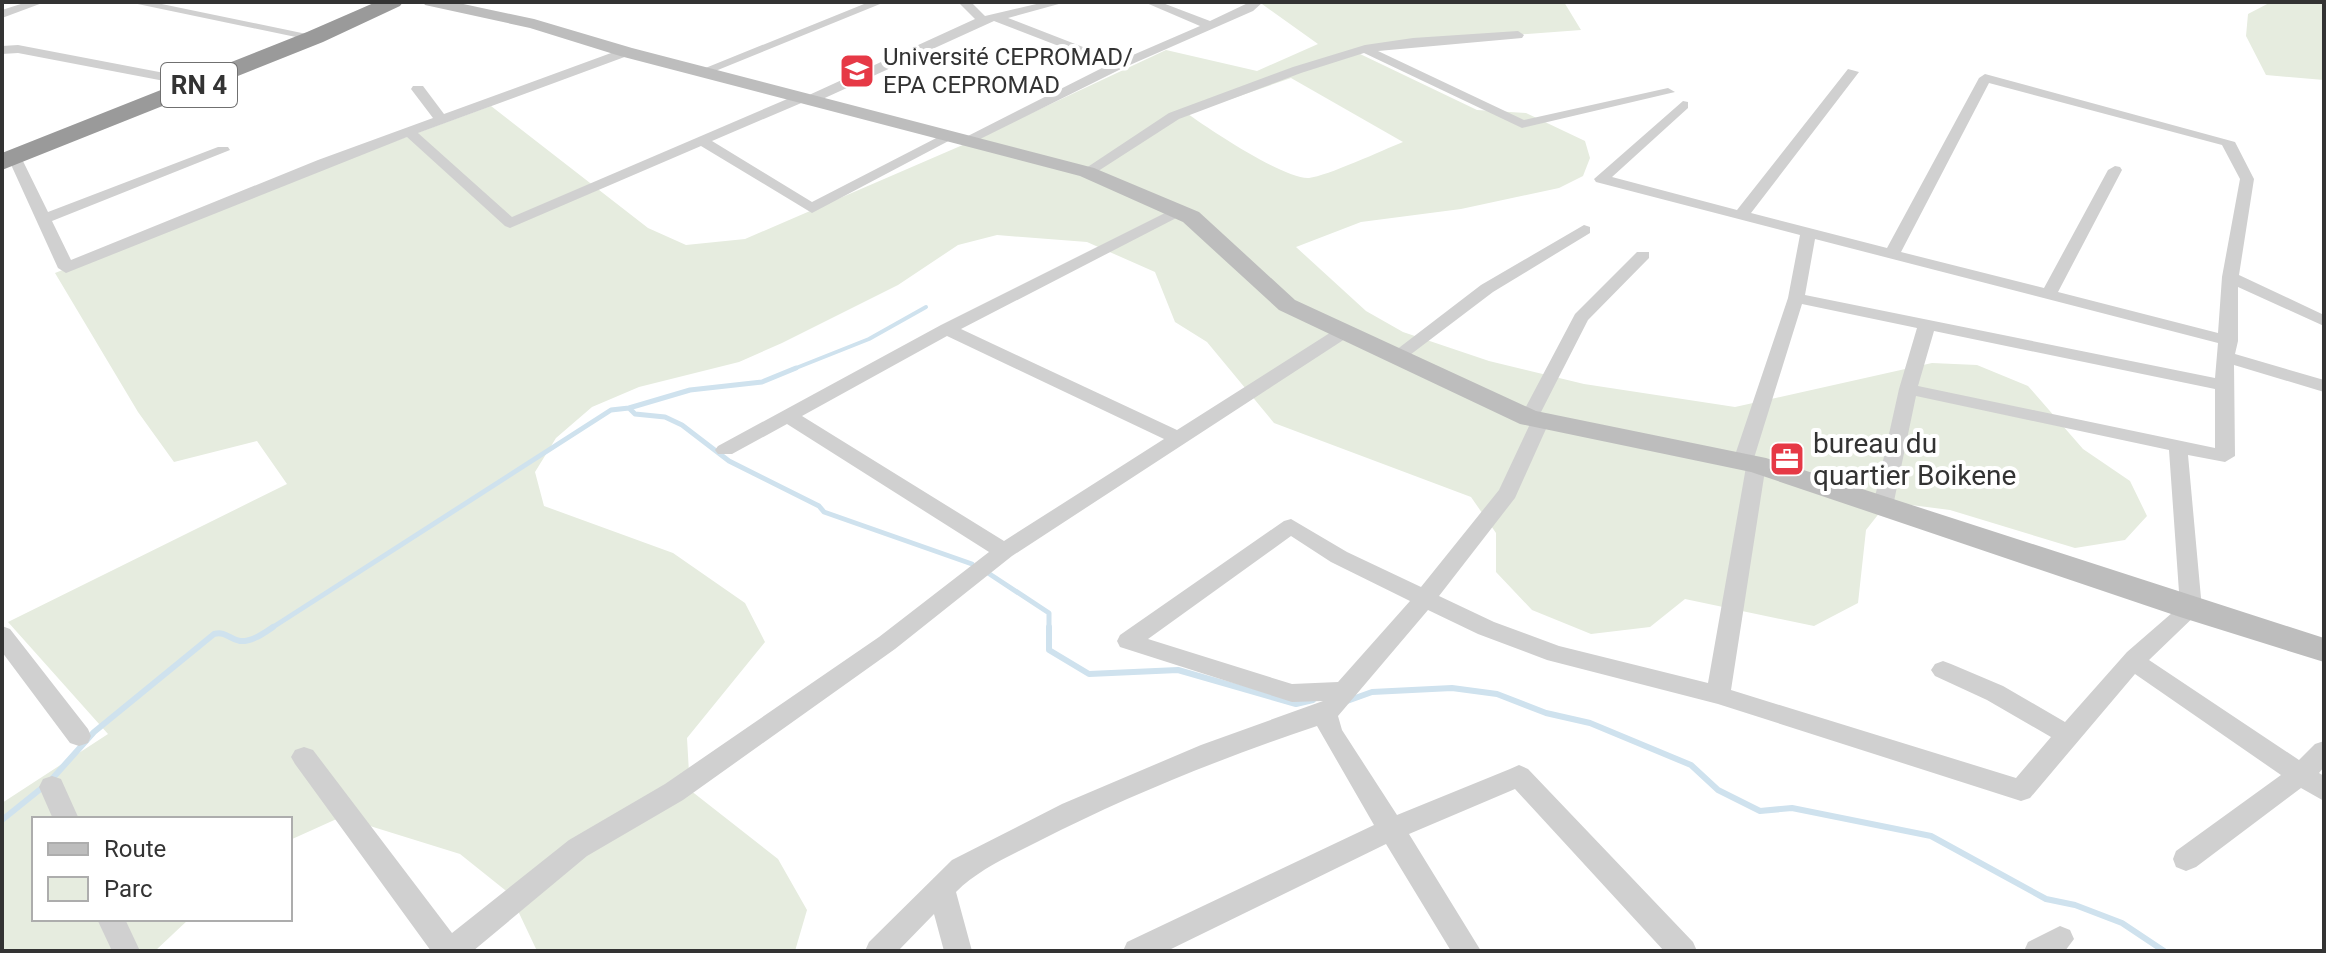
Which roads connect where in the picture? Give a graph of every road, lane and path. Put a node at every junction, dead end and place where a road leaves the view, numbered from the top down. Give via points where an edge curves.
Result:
1 (39, 2) edge
2 (134, 2) edge
3 (393, 2) edge
4 (431, 2) edge
5 (879, 2) edge
6 (964, 2) edge
7 (1060, 2) edge
8 (1150, 2) edge
9 (1257, 2) edge
10 (2, 14) edge
11 (989, 18) junction
12 (1211, 26) junction
13 (1518, 35) dead end
14 (315, 37) junction
15 (1365, 49) junction
16 (2, 50) edge
17 (626, 52) junction
18 (1119, 65) junction
19 (704, 71) junction
20 (1853, 72) dead end
21 (201, 84) junction
22 (418, 89) dead end
23 (1668, 92) dead end
24 (807, 98) junction
25 (1683, 105) dead end
26 (442, 121) junction
27 (409, 132) junction
28 (959, 138) junction
29 (702, 141) junction
30 (223, 150) dead end
31 (8, 160) edge
32 (2115, 170) dead end
33 (1087, 172) junction
34 (1179, 211) junction
35 (1741, 215) junction
36 (44, 219) junction
37 (1584, 230) dead end
38 (1808, 233) junction
39 (1892, 254) junction
40 (1643, 255) dead end
41 (2230, 277) junction
42 (2049, 294) junction
43 (1796, 298) junction
44 (2324, 321) edge
45 (1927, 325) junction
46 (947, 329) junction
47 (1342, 333) junction
48 (2228, 349) junction
49 (1396, 357) junction
50 (2224, 385) junction
51 (2324, 386) edge
52 (1908, 389) junction
53 (788, 416) junction
54 (1535, 419) junction
55 (1180, 439) junction
56 (2178, 446) junction
57 (725, 450) dead end
58 (1750, 463) junction
59 (1883, 506) junction
60 (1004, 551) junction
61 (1426, 597) junction
62 (2191, 609) junction
63 (2, 635) edge
64 (2324, 650) edge
65 (2133, 661) junction
66 (1943, 670) dead end
67 (1718, 695) junction
68 (1337, 701) junction
69 (2068, 735) junction
70 (79, 736) dead end
71 (2324, 751) edge
72 (304, 757) dead end
73 (2300, 775) junction
74 (52, 787) dead end
75 (2324, 790) edge
76 (65, 817) edge
77 (1392, 829) junction
78 (2186, 859) dead end
79 (941, 886) junction
80 (112, 921) edge
81 (126, 951) edge
82 (450, 951) edge
83 (879, 951) edge
84 (958, 951) edge
85 (1137, 951) edge
86 (1467, 951) edge
87 (1683, 951) edge

1 - 10 street
2 - 14 street
3 - 14 highway, RN 4
4 - 17 street via 534,24
5 - 19 street
6 - 11 street
7 - 11 street
8 - 12 street
9 - 12 street
11 - 18 street
11 - 24 street
12 - 18 street
13 - 15 street
14 - 21 highway, RN 4
15 - 23 street via 1522,124
15 - 33 street via 1174,116
16 - 21 street
17 - 19 street
17 - 26 street
18 - 28 street
19 - 24 street
20 - 35 street
21 - 31 highway, RN 4
22 - 26 street
24 - 28 street
24 - 29 street
25 - 35 street via 1601,179
26 - 27 street
27 - 29 street via 510,223
27 - 36 street via 66,268
28 - 29 street via 812,208
28 - 33 street
30 - 36 street
31 - 36 street
32 - 42 street
33 - 34 street
34 - 46 street
34 - 47 street via 1287,305
35 - 38 street
37 - 49 street via 1521,263
38 - 39 street
38 - 43 street
39 - 41 street via 1985,78 2228,142 2247,179
39 - 42 street
40 - 54 street via 1581,318
41 - 44 street
41 - 48 street
42 - 48 street
43 - 45 street
43 - 58 street
45 - 50 street
45 - 52 street
46 - 53 street
46 - 55 street
47 - 49 street
47 - 55 street
48 - 50 street
48 - 51 street
49 - 54 street
50 - 56 street via 2225,456
52 - 56 street
52 - 59 street
53 - 57 street
53 - 60 street
54 - 58 street
54 - 61 street via 1508,493
55 - 60 street
56 - 62 street
58 - 59 street
58 - 67 street
59 - 62 street
60 - 82 street via 887,643 674,792 578,848
61 - 67 street via 1486,628 1555,654
61 - 68 street
61 - 68 street via 1339,557 1291,526 1128,641 1292,693
62 - 64 street
62 - 65 street
63 - 70 street
65 - 69 street
65 - 73 street
66 - 69 street
67 - 69 street via 2021,790
68 - 77 street via 1331,733
68 - 79 street via 1071,812 962,868
71 - 73 street
72 - 82 street
73 - 75 street
73 - 78 street
74 - 76 street
77 - 85 street
77 - 86 street
77 - 87 street via 1519,776
79 - 83 street
79 - 84 street
80 - 81 street

